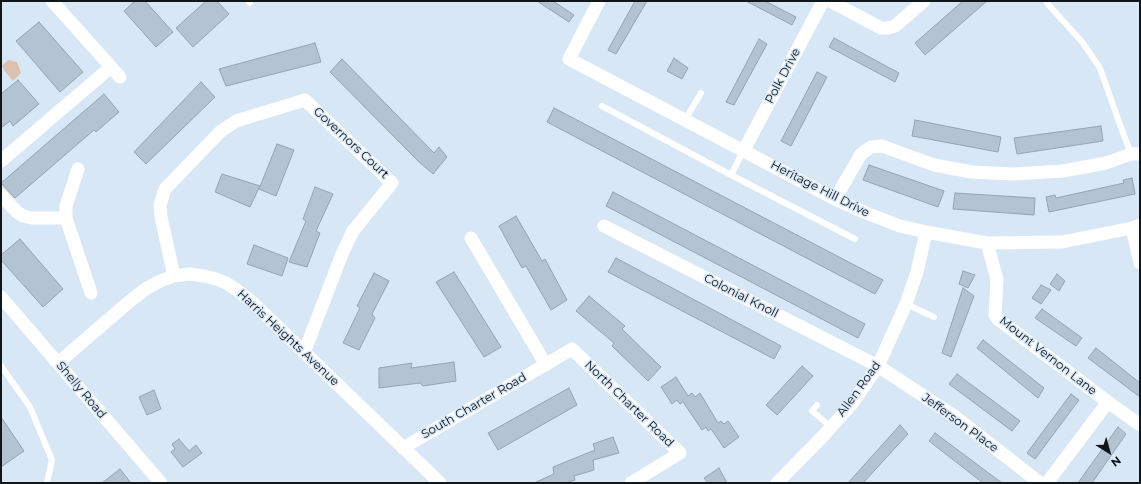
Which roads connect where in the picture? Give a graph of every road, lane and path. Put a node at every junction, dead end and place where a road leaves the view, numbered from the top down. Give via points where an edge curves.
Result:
1 (52, 1) edge
2 (599, 1) edge
3 (823, 1) edge
4 (830, 1) edge
5 (924, 1) edge
6 (1047, 3) dead end
7 (111, 67) junction
8 (120, 77) dead end
9 (701, 93) dead end
10 (602, 106) dead end
11 (685, 120) junction
12 (744, 150) junction
13 (1136, 154) edge
14 (1, 161) edge
15 (78, 169) dead end
16 (731, 175) junction
17 (1, 196) edge
18 (835, 199) junction
19 (66, 218) junction
20 (604, 226) dead end
21 (1136, 227) edge
22 (926, 232) junction
23 (471, 238) dead end
24 (855, 239) dead end
25 (987, 243) junction
26 (1140, 263) edge
27 (174, 276) junction
28 (91, 293) dead end
29 (1, 297) edge
30 (906, 304) junction
31 (934, 317) dead end
32 (572, 349) joint
33 (304, 353) junction
34 (58, 363) junction
35 (546, 365) junction
36 (1, 366) edge
37 (878, 366) junction
38 (1108, 402) junction
39 (817, 405) dead end
40 (1140, 425) edge
41 (831, 427) junction
42 (403, 448) junction
43 (784, 481) edge
44 (47, 483) edge
45 (161, 483) edge
46 (440, 483) edge
47 (631, 483) edge
48 (1040, 483) edge
49 (1047, 483) edge

1 - 7 street
2 - 11 street, Heritage Hill Drive via 569,59
3 - 12 street, Polk Drive
4 - 5 street via 881,28 895,26
6 - 13 lane via 1083,43 1100,68 1119,122
7 - 8 street
7 - 14 street
9 - 11 lane
10 - 16 lane
11 - 12 street, Heritage Hill Drive
12 - 16 lane
12 - 18 street, Heritage Hill Drive
13 - 18 street via 1063,171 1013,174 972,172 934,165 882,146 871,147 861,154
15 - 19 street via 66,206
16 - 24 lane
17 - 19 street via 23,216
18 - 22 street, Heritage Hill Drive via 900,226
19 - 28 street
20 - 37 street, Colonial Knoll
21 - 25 street, Heritage Hill Drive via 1062,242
21 - 26 street
22 - 25 street, Heritage Hill Drive
22 - 30 street, Allen Road via 917,272
23 - 35 street
25 - 38 street, Mount Vernon Lane via 997,279 995,315 998,319
27 - 33 street, Harris Heights Avenue via 190,274 226,283 252,302
27 - 33 street, Governors Court via 161,216 160,205 166,189 220,132 236,121 305,100 392,183 352,231
27 - 34 street, Harris Heights Avenue via 147,288
29 - 34 street, Shelly Road
30 - 31 lane
30 - 37 street, Allen Road
32 - 35 street, South Charter Road
32 - 47 street, North Charter Road via 680,453
33 - 42 street, Harris Heights Avenue
34 - 45 street, Shelly Road
35 - 42 street, South Charter Road
36 - 44 lane via 30,407 52,460
37 - 41 street, Allen Road
37 - 48 street, Jefferson Place via 954,416
38 - 40 street, Mount Vernon Lane
38 - 49 street
39 - 41 lane via 812,411
41 - 43 street, Allen Road
42 - 46 street, Harris Heights Avenue

